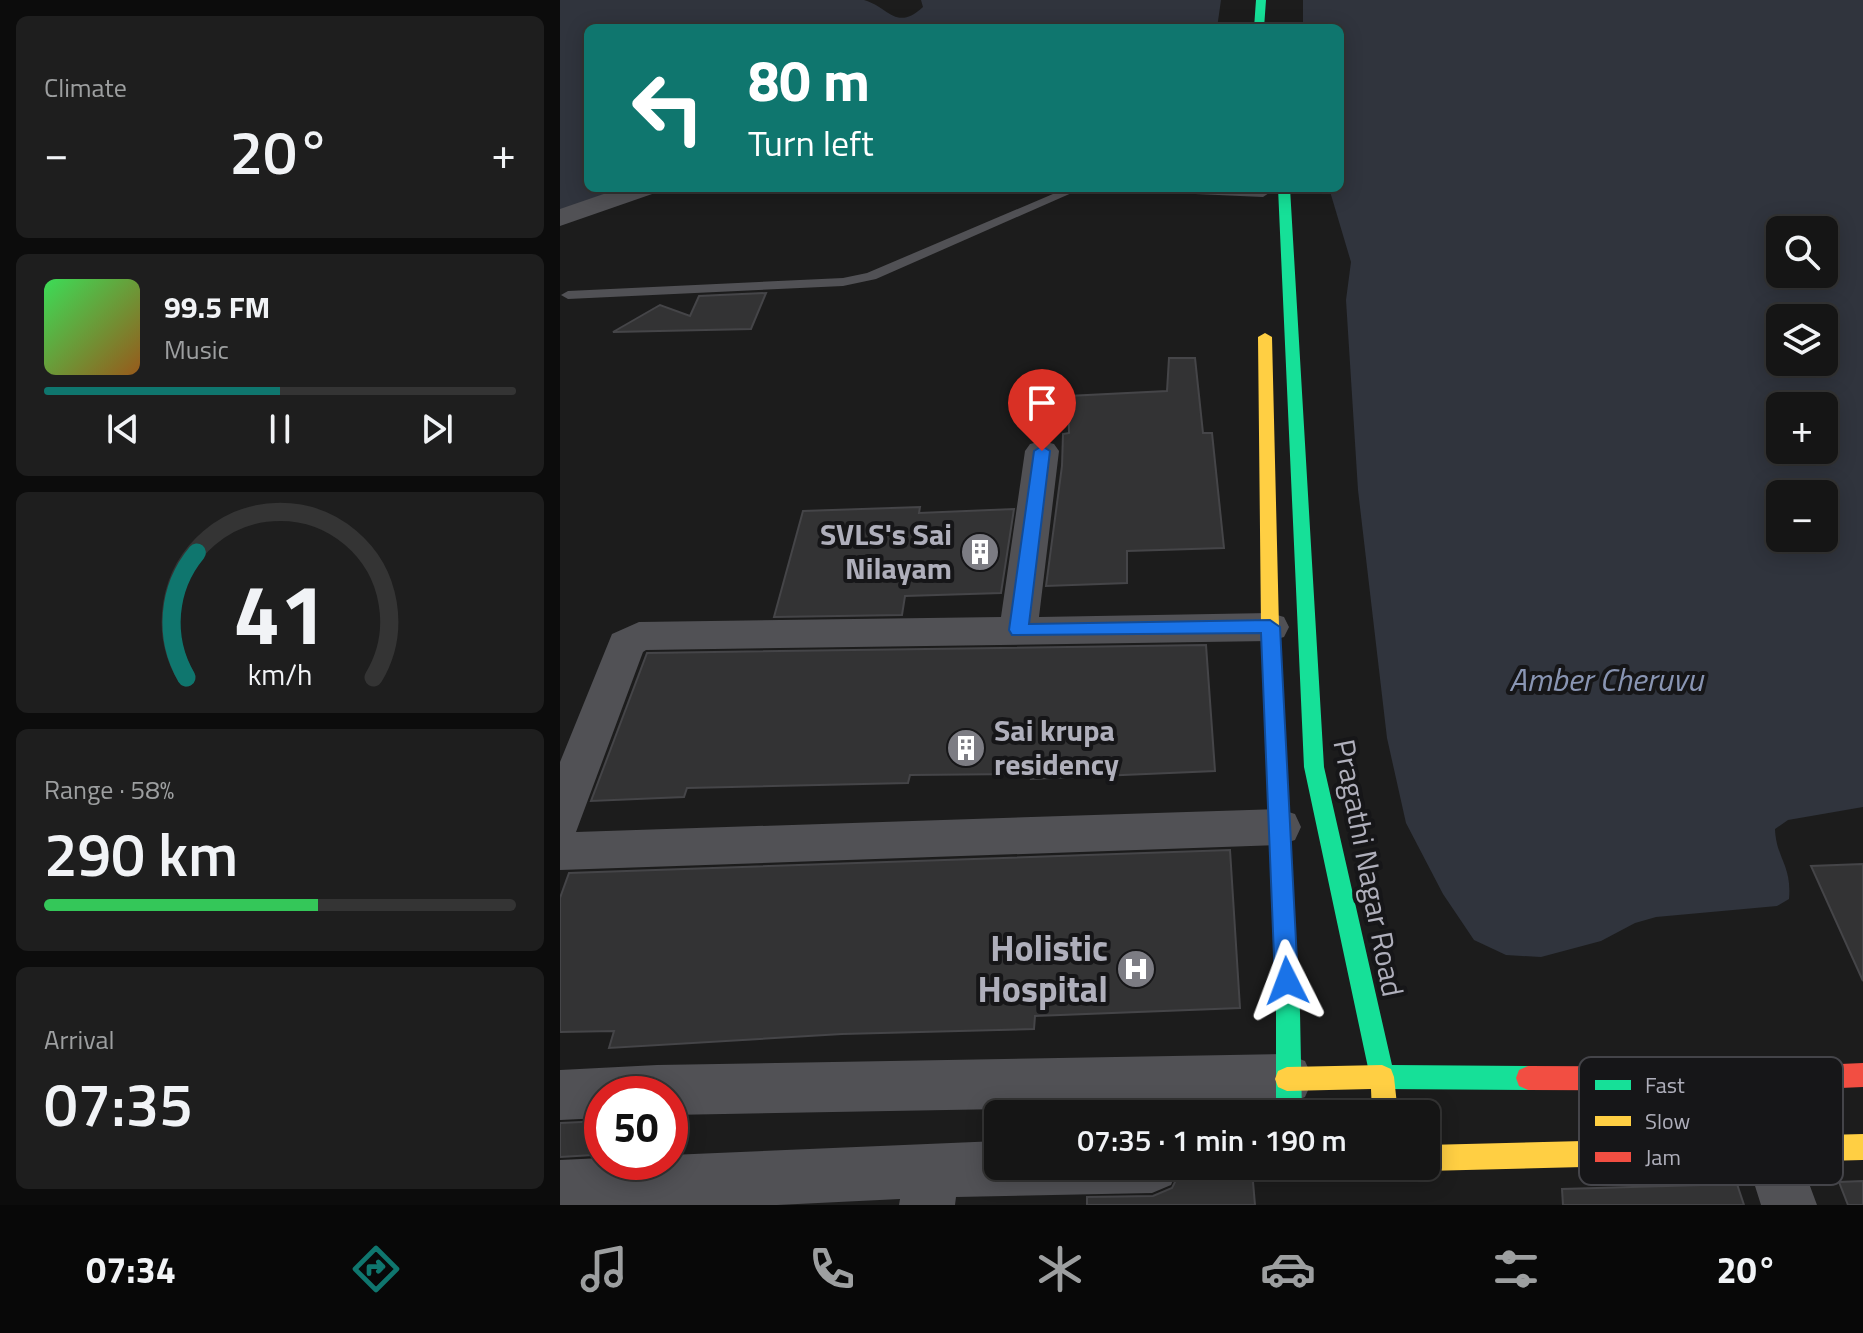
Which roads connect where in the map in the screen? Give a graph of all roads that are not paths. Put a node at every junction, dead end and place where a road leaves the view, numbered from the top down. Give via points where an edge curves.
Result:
1 (1261, 0) edge
2 (1278, 0) edge
3 (1259, 24) edge
4 (1277, 24) edge
5 (635, 192) edge
6 (1068, 192) edge
7 (1215, 192) edge
8 (1284, 192) edge
9 (1263, 195) edge
10 (560, 218) edge
11 (568, 295) dead end
12 (1265, 322) dead end
13 (1042, 451) dead end
14 (1270, 627) junction
15 (1018, 630) junction
16 (560, 819) edge
17 (1279, 827) junction
18 (560, 851) edge
19 (1863, 1075) edge
20 (1843, 1076) edge
21 (1382, 1077) junction
22 (1579, 1078) edge
23 (688, 1092) edge
24 (584, 1094) edge
25 (560, 1095) edge
26 (1288, 1096) edge
27 (1384, 1100) edge
28 (1863, 1147) edge
29 (1843, 1148) edge
30 (1579, 1155) edge
31 (1440, 1158) edge
32 (1009, 1180) edge
33 (631, 1184) edge
34 (1782, 1185) edge
35 (560, 1188) edge
36 (928, 1188) edge
37 (1789, 1205) edge

1 - 3 main road
2 - 4 main road
5 - 10 street
6 - 11 lane via 871,276 843,282
7 - 9 lane
8 - 21 main road, Pragathi Nagar Road via 1314,767
12 - 14 main road
13 - 15 street
14 - 15 street
14 - 17 main road
15 - 16 street via 639,636 626,644
17 - 18 street
17 - 26 main road
19 - 20 main road
21 - 22 main road
21 - 26 main road
21 - 27 main road, Pragathi Nagar Road
23 - 26 street
24 - 25 street
28 - 29 main road
30 - 31 main road
32 - 36 street
33 - 35 street
33 - 36 street
34 - 37 street

